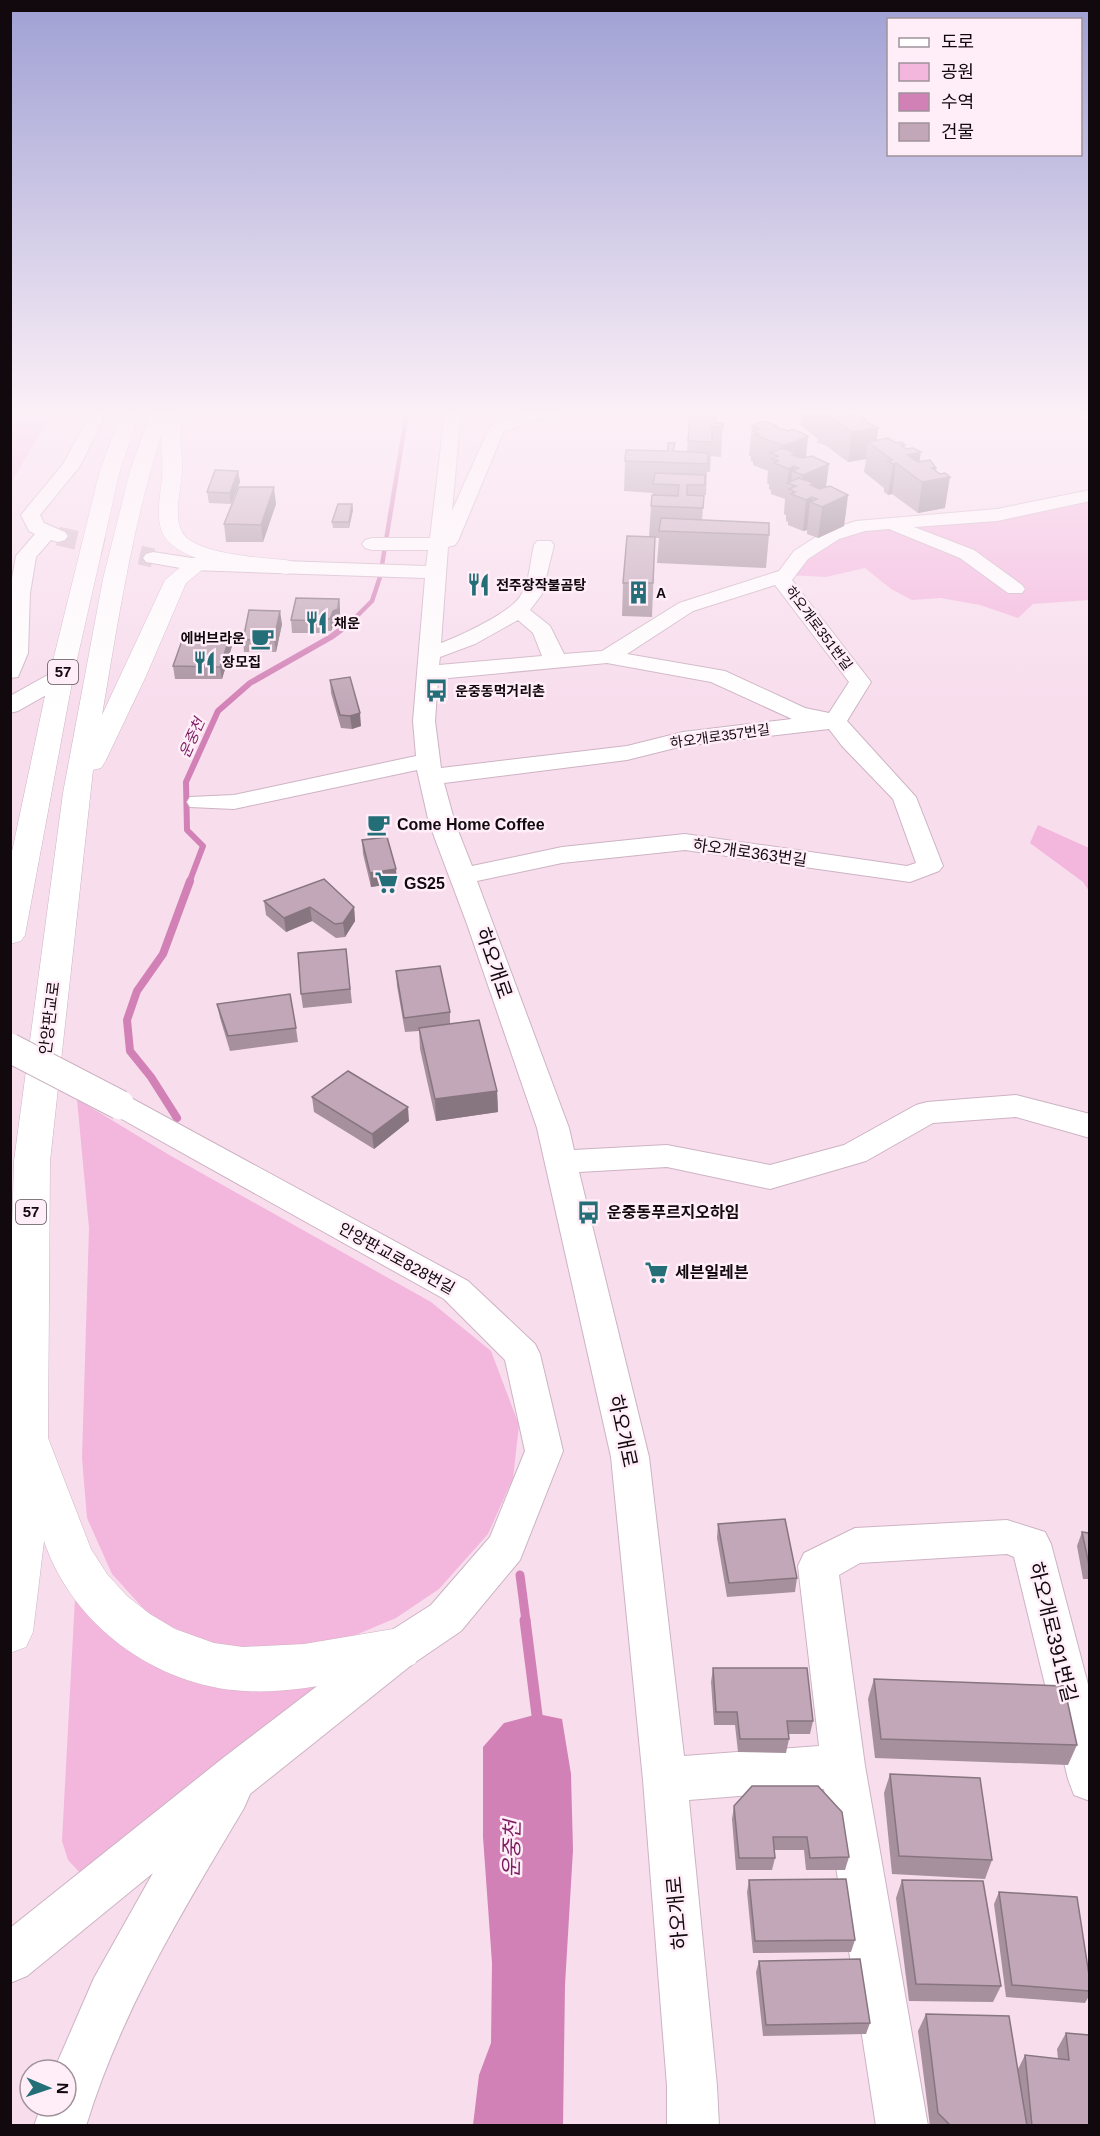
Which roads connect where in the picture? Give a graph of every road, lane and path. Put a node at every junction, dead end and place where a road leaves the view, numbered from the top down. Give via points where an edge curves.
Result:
1 (33, 512) edge
2 (100, 512) edge
3 (130, 512) edge
4 (169, 512) edge
5 (442, 512) edge
6 (458, 512) edge
7 (1012, 512) edge
8 (885, 523) junction
9 (372, 544) dead end
10 (544, 545) dead end
11 (153, 558) tunnel mouth
12 (437, 558) junction
13 (198, 564) junction
14 (286, 567) junction
15 (779, 577) junction
16 (1015, 589) dead end
17 (514, 611) junction
18 (607, 657) junction
19 (555, 662) junction
20 (428, 663) junction
21 (10, 672) edge
22 (62, 677) junction
23 (10, 706) edge
24 (835, 721) junction
25 (429, 769) junction
26 (76, 794) junction
27 (199, 802) dead end
28 (462, 876) junction
29 (10, 935) edge
30 (10, 1048) edge
31 (1089, 1127) edge
32 (561, 1162) junction
33 (27, 1437) junction
34 (10, 1632) edge
35 (399, 1649) junction
36 (843, 1766) junction
37 (238, 1774) junction
38 (1089, 1779) edge
39 (665, 1780) junction
40 (10, 1959) edge
41 (902, 2125) edge
42 (60, 2126) edge
43 (693, 2126) edge

1 - 21 street via 30,515 36,527 52,534 26,556 16,654
2 - 22 main road, 57
3 - 26 main road, 안양판교로 / 57 via 114,579
4 - 14 main road via 174,539 196,551
5 - 12 street, 하오개로
6 - 12 street
7 - 8 street, 하오개로351번길
8 - 15 street, 하오개로351번길 via 862,525 832,535 801,555 786,575
8 - 16 street via 967,554
9 - 12 street via 395,544
10 - 17 street via 529,599
11 - 13 street
12 - 14 street via 393,570
12 - 20 street, 하오개로
13 - 14 street
13 - 26 main road via 176,580
15 - 18 street, 하오개로351번길 via 686,607
15 - 24 street, 하오개로351번길 via 860,682
17 - 19 street via 537,622 544,630
17 - 20 street
18 - 19 street, 하오개로351번길
18 - 24 street, 하오개로351번길 via 717,676 799,714
19 - 20 street, 하오개로351번길
20 - 25 street, 하오개로 via 424,721
22 - 23 street
22 - 29 main road, 57
24 - 25 street, 하오개로357번길 via 683,739 627,753
24 - 28 street, 하오개로363번길 via 904,796 930,866 910,874 685,842 562,855
25 - 27 street via 234,802
25 - 28 street, 하오개로 via 442,823
26 - 33 main road, 안양판교로 / 57 via 32,1161
28 - 32 street, 하오개로 via 553,1128
30 - 35 street, 안양판교로828번길, bridge via 456,1290 522,1354 544,1451 506,1548 446,1618
31 - 32 street via 1016,1106 927,1113 855,1153 770,1177 667,1156
32 - 39 street, 하오개로 via 630,1457
33 - 34 main road, 안양판교로 / 57 via 22,1548
33 - 35 main road via 75,1563 100,1600 125,1625 161,1647 197,1661 271,1670
35 - 37 street, 안양판교로828번길
36 - 38 street, 하오개로391번길 via 818,1566 855,1546 1007,1537 1031,1544
36 - 39 street
36 - 41 street, 하오개로391번길
37 - 40 street, 안양판교로828번길
37 - 42 street via 128,1959 99,2018
39 - 43 street, 하오개로

